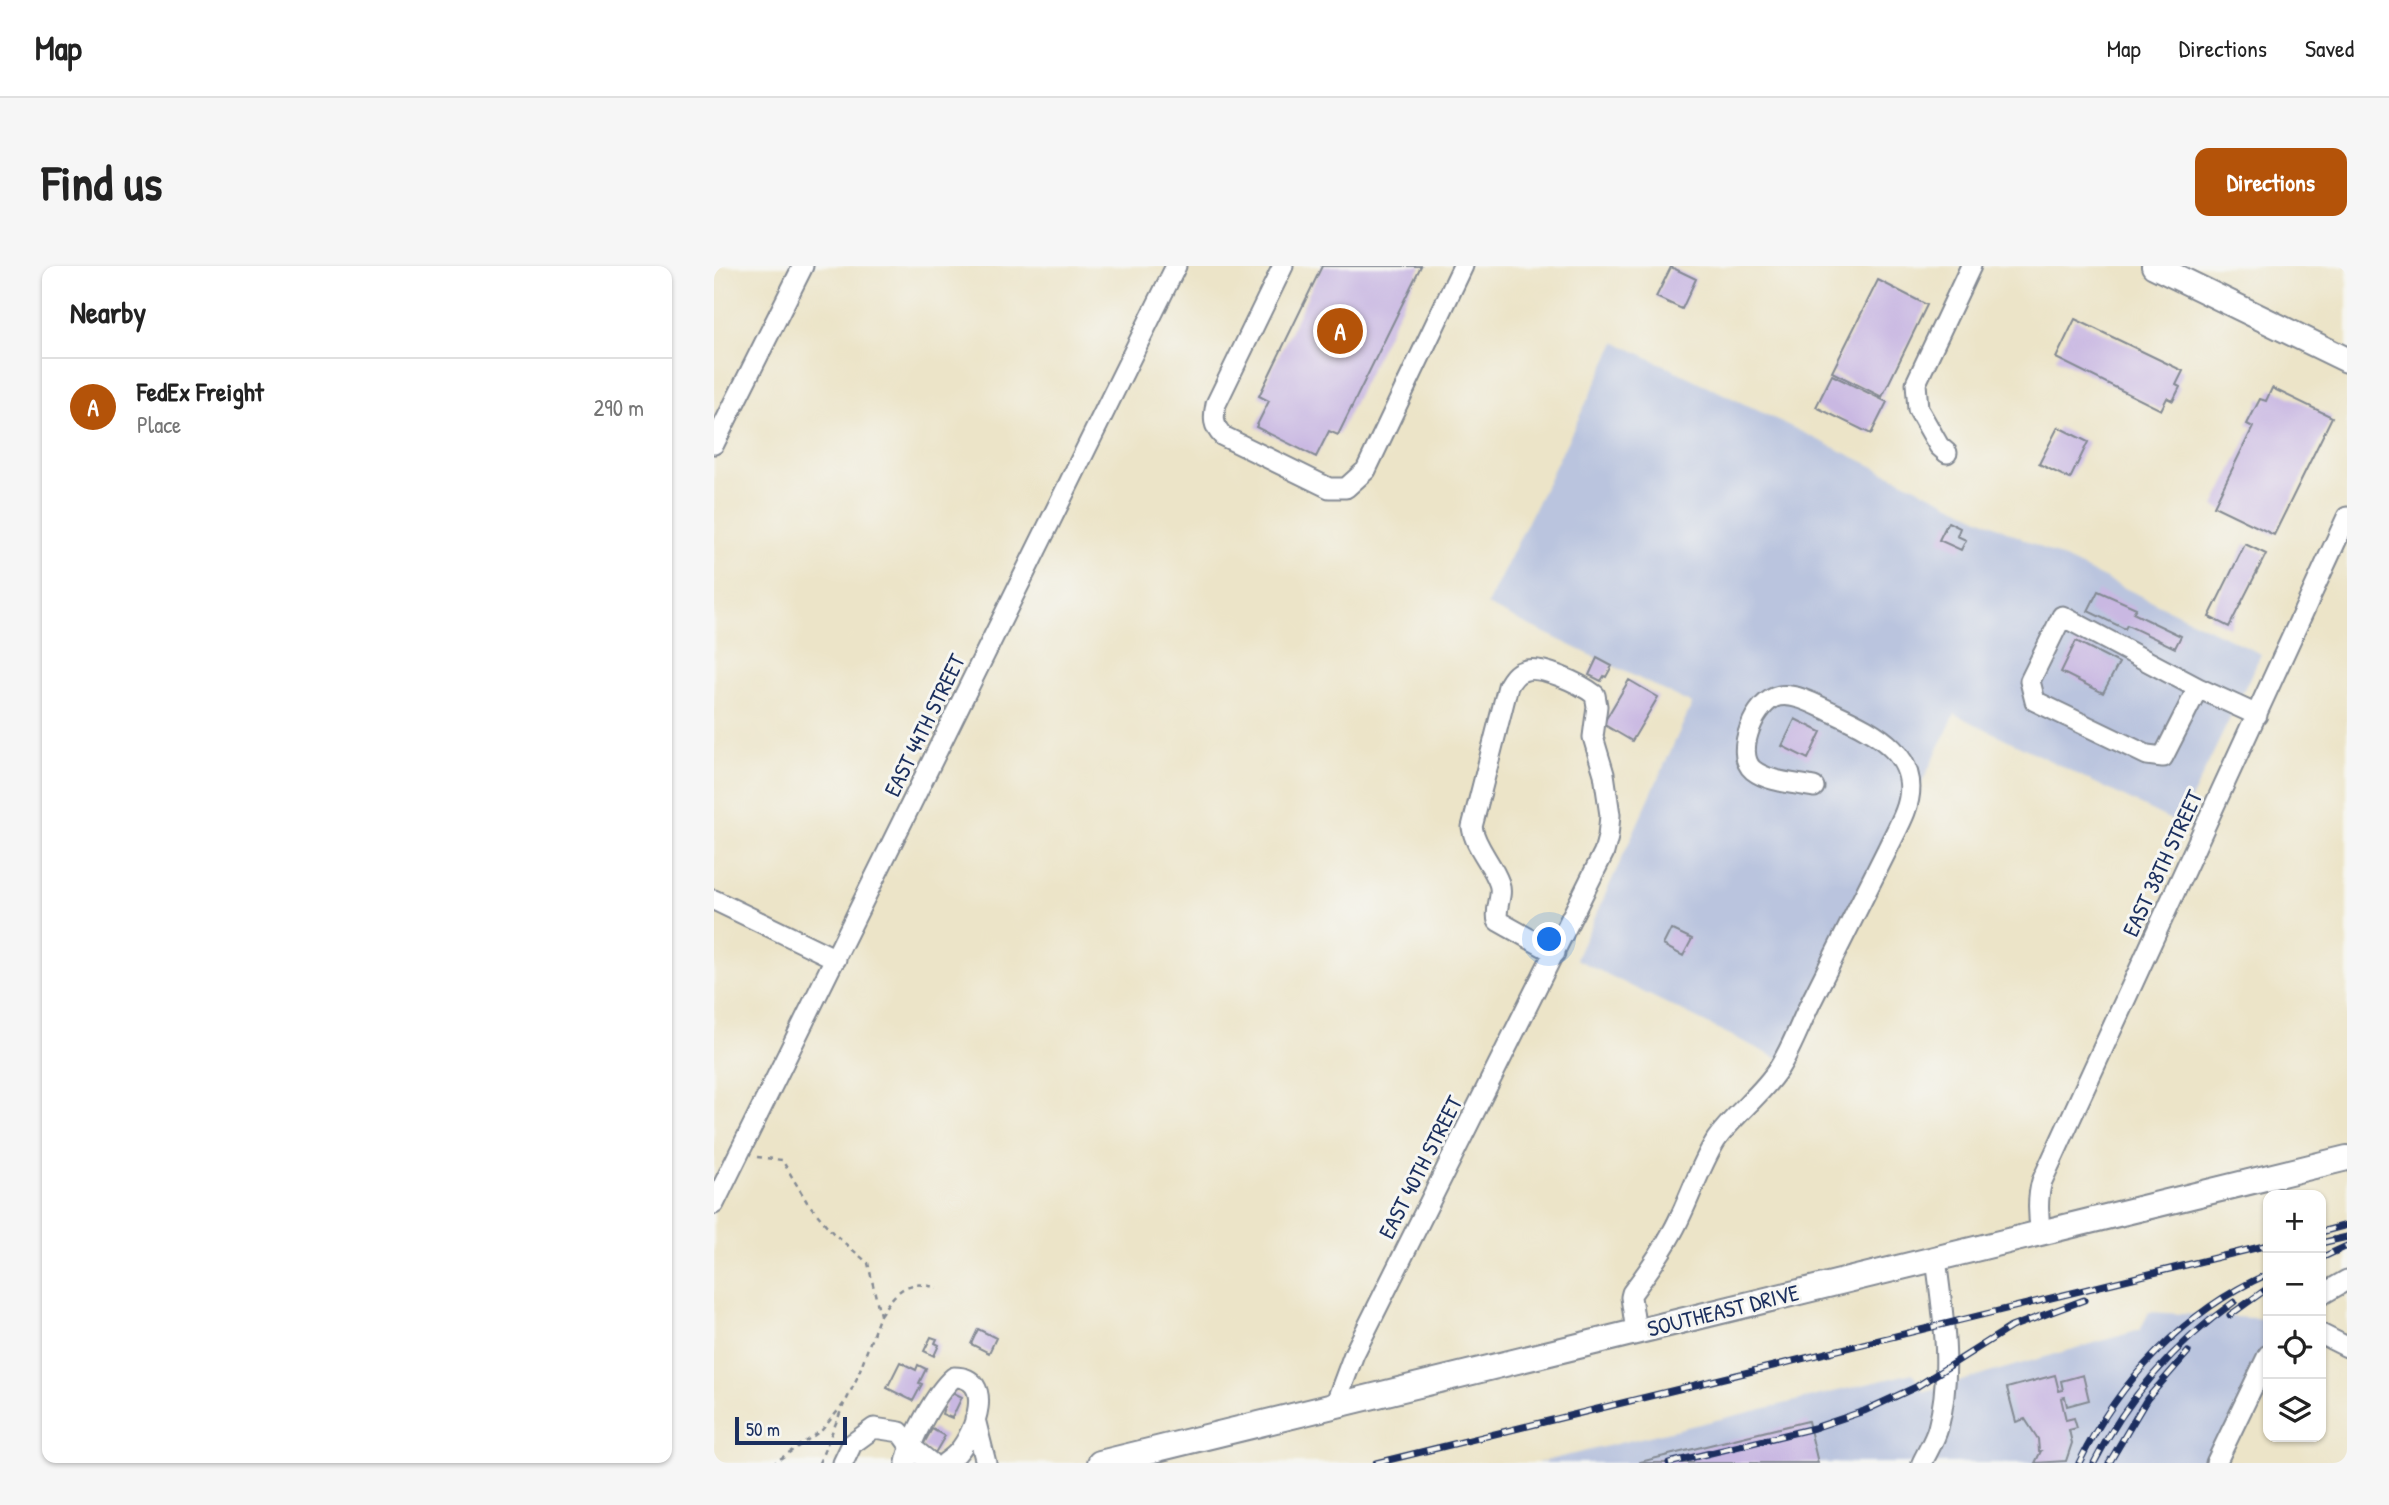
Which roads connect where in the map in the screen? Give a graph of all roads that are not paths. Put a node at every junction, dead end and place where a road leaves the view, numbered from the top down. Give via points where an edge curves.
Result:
1 (803, 266) edge
2 (1176, 266) edge
3 (1283, 266) edge
4 (1463, 266) edge
5 (1971, 266) edge
6 (2169, 269) edge
7 (2347, 360) edge
8 (714, 444) edge
9 (1947, 453) dead end
10 (2347, 517) edge
11 (2198, 688) junction
12 (2257, 715) junction
13 (1814, 787) dead end
14 (714, 900) edge
15 (1555, 953) junction
16 (836, 959) junction
17 (2347, 1158) edge
18 (714, 1204) edge
19 (2041, 1233) junction
20 (1936, 1259) junction
21 (2347, 1280) edge
22 (2326, 1293) edge
23 (1636, 1332) junction
24 (2326, 1336) edge
25 (2347, 1347) edge
26 (2263, 1365) edge
27 (1335, 1405) junction
28 (975, 1419) junction
29 (908, 1455) edge
30 (843, 1463) edge
31 (931, 1463) edge
32 (945, 1463) edge
33 (986, 1463) edge
34 (1100, 1463) edge
35 (1922, 1463) edge
36 (2216, 1463) edge

1 - 8 street
2 - 16 street, EAST 44TH STREET
3 - 4 street via 1216,404 1216,429 1329,488 1346,488 1366,470
5 - 9 street via 1916,383 1918,409
6 - 7 main road
10 - 12 street, EAST 38TH STREET
11 - 11 street via 2163,757 2147,755 2035,702 2030,681 2062,616
11 - 12 street
12 - 19 street, EAST 38TH STREET via 2042,1181 2038,1193
13 - 23 street via 1766,776 1747,763 1748,731 1769,700 1793,696 1879,738 1907,767 1908,802 1780,1067 1718,1139 1699,1170 1674,1230 1632,1293
14 - 16 street
15 - 15 street, EAST 40TH STREET via 1498,921 1500,885 1472,827 1508,686 1528,669 1555,675 1595,695 1593,737 1609,804 1604,852
15 - 27 street, EAST 40TH STREET via 1370,1321
16 - 18 street, EAST 44TH STREET
17 - 19 main road, SOUTHEAST DRIVE
19 - 20 main road, SOUTHEAST DRIVE
20 - 23 main road, SOUTHEAST DRIVE
20 - 35 street via 1945,1324 1945,1386 1938,1430
21 - 22 street
23 - 27 main road, SOUTHEAST DRIVE
24 - 25 street
26 - 36 street
27 - 34 main road, SOUTHEAST DRIVE
28 - 29 street via 978,1390 970,1380 954,1377 933,1404
28 - 32 street via 968,1438
28 - 33 street
29 - 30 street via 900,1432 874,1429 852,1444
29 - 31 street

